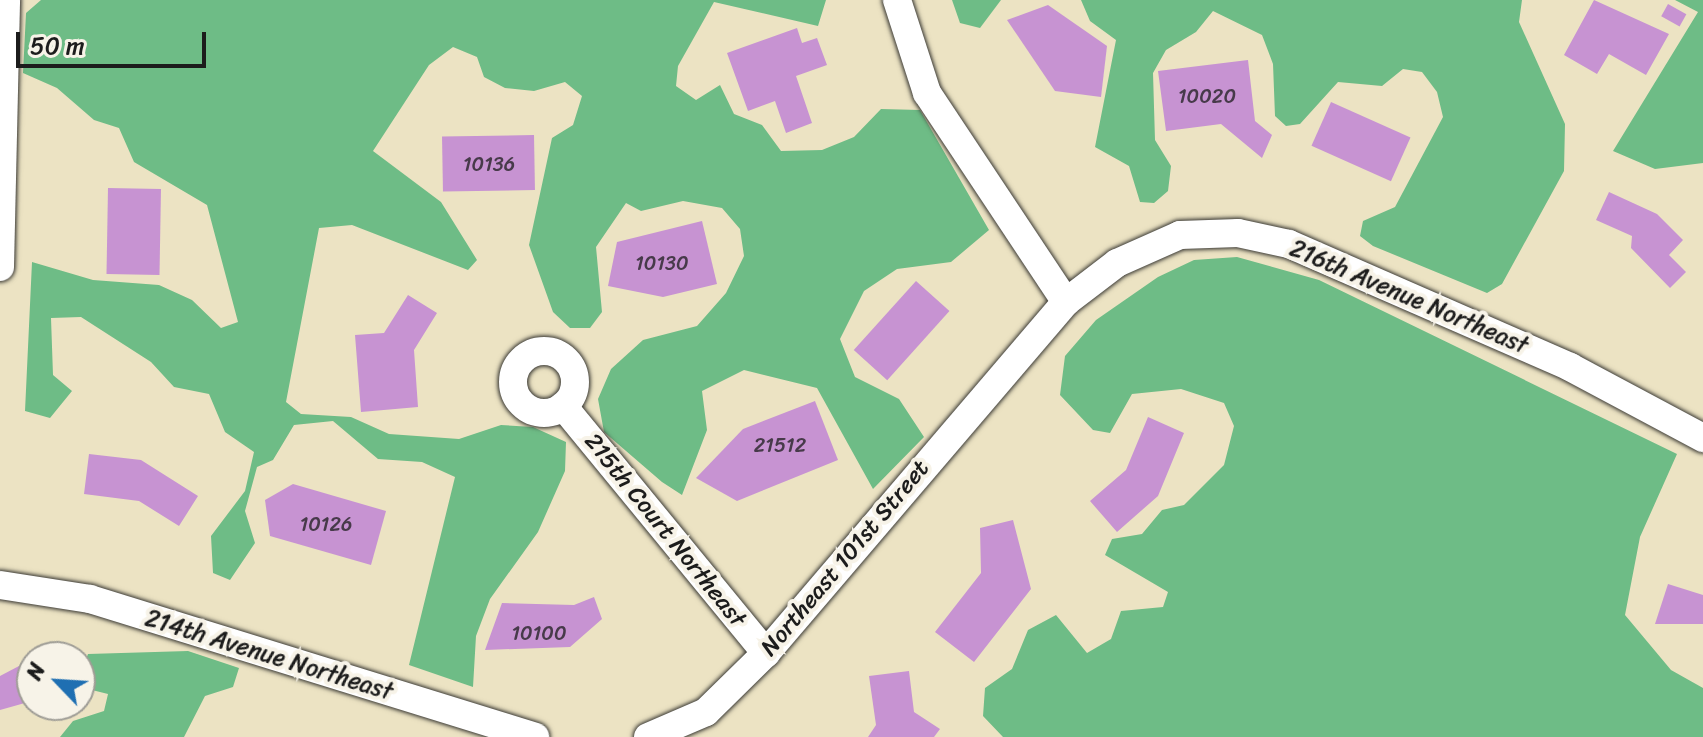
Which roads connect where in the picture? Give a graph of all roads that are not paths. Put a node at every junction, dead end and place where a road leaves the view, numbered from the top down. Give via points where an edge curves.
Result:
1 (6, 0) edge
2 (897, 0) edge
3 (0, 267) edge
4 (1066, 302) junction
5 (1022, 354) joint
6 (563, 406) dead end
7 (1703, 438) edge
8 (0, 585) edge
9 (766, 653) junction
10 (535, 737) edge
11 (648, 737) edge

1 - 3 street
2 - 4 street via 927,93
4 - 5 street, 216th Avenue Northeast
4 - 7 street, 216th Avenue Northeast via 1117,263 1180,235 1238,233 1289,244 1570,367
5 - 9 street, Northeast 101st Street
6 - 9 street, 215th Court Northeast
8 - 10 street, 214th Avenue Northeast via 90,599
9 - 11 street, Northeast 101st Street via 706,712

